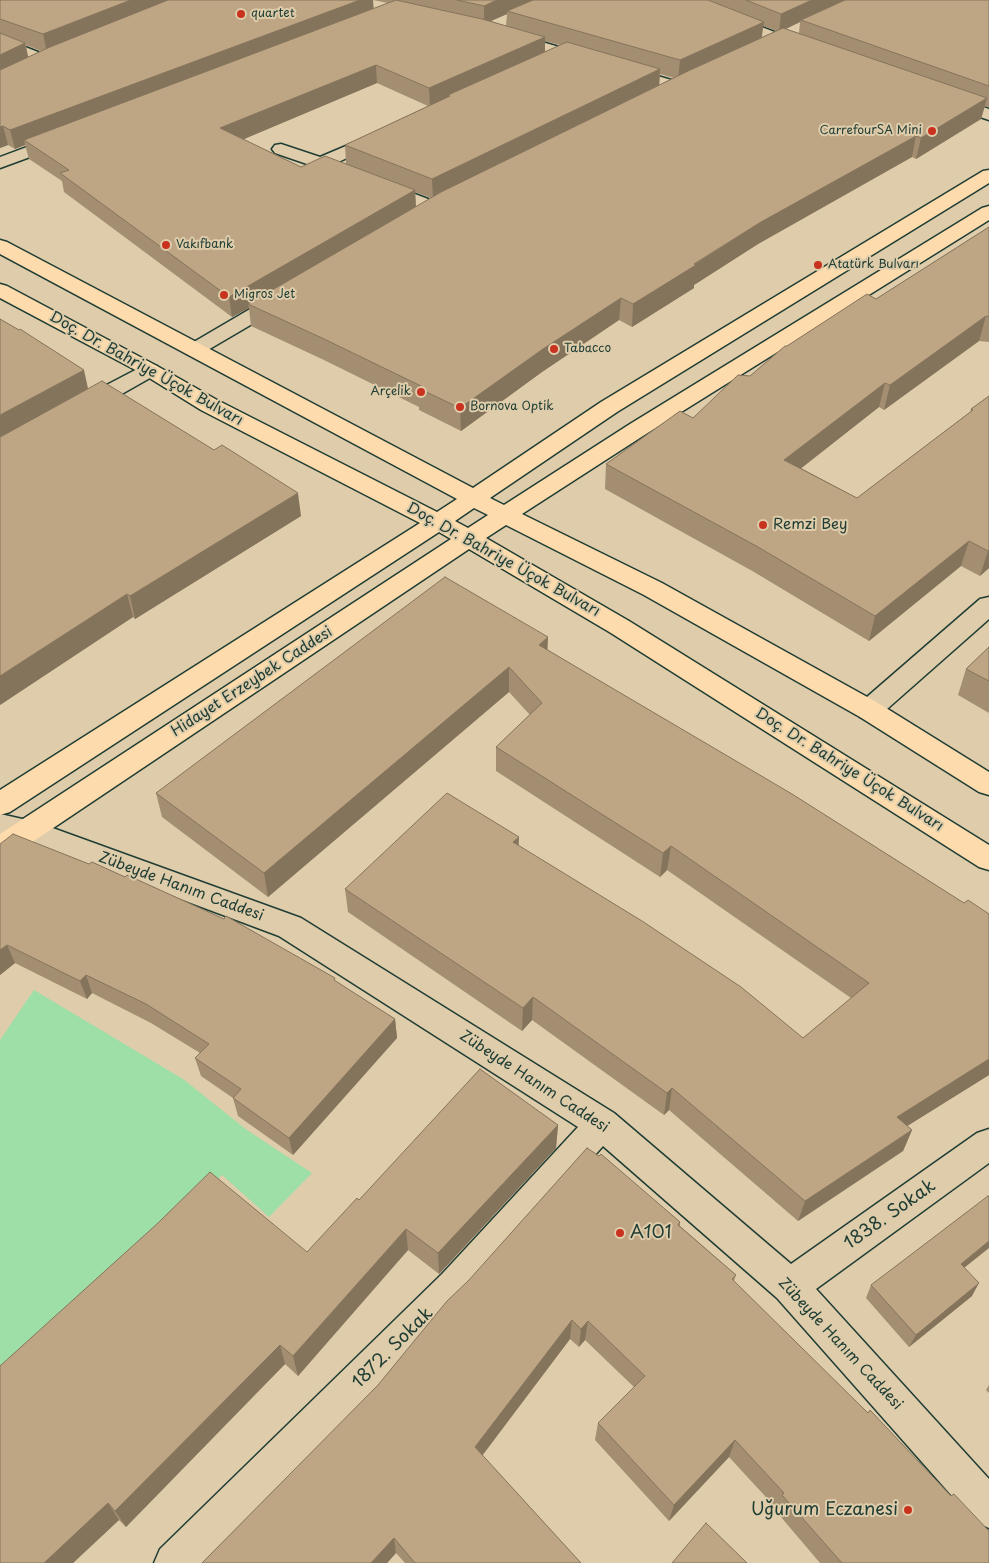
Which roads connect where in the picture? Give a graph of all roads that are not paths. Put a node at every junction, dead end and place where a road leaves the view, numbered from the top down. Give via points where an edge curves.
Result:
1 (678, 0) edge
2 (498, 28) edge
3 (806, 28) edge
4 (780, 40) junction
5 (0, 42) edge
6 (763, 48) edge
7 (567, 53) junction
8 (816, 53) edge
9 (65, 54) edge
10 (47, 61) junction
11 (539, 65) edge
12 (31, 69) edge
13 (696, 79) edge
14 (680, 87) junction
15 (934, 96) edge
16 (653, 100) edge
17 (989, 115) edge
18 (394, 130) edge
19 (74, 135) edge
20 (281, 149) dead end
21 (321, 162) junction
22 (0, 163) edge
23 (989, 174) edge
24 (451, 200) edge
25 (434, 208) junction
26 (989, 212) edge
27 (417, 219) edge
28 (0, 246) edge
29 (0, 290) edge
30 (297, 290) edge
31 (194, 350) junction
32 (150, 370) junction
33 (66, 416) edge
34 (472, 498) junction
35 (505, 515) junction
36 (438, 522) junction
37 (469, 538) junction
38 (989, 605) edge
39 (869, 710) junction
40 (989, 785) edge
41 (0, 804) edge
42 (13, 828) edge
43 (0, 849) edge
44 (989, 858) edge
45 (602, 1124) junction
46 (989, 1144) edge
47 (790, 1286) junction
48 (989, 1508) edge
49 (174, 1563) edge

1 - 4 street
2 - 7 street
3 - 4 street
4 - 6 street
4 - 8 street
5 - 10 street
7 - 11 street
7 - 14 street
9 - 10 street
10 - 12 street
13 - 14 street
14 - 16 street
15 - 17 street
18 - 21 street
19 - 22 street
20 - 21 street
21 - 25 street
23 - 34 main road via 609,407
24 - 25 street
25 - 27 street
26 - 35 main road via 671,408
28 - 31 main road
29 - 32 main road, Doç. Dr. Bahriye Üçok Bulvarı
30 - 31 street
31 - 34 main road
32 - 33 street
32 - 36 main road, Doç. Dr. Bahriye Üçok Bulvarı via 209,405
34 - 35 main road
34 - 36 main road
35 - 37 main road, Hidayet Erzeybek Caddesi
35 - 39 main road via 653,589
36 - 37 main road, Doç. Dr. Bahriye Üçok Bulvarı
36 - 41 main road
37 - 42 main road, Hidayet Erzeybek Caddesi
37 - 44 main road, Doç. Dr. Bahriye Üçok Bulvarı via 620,627
38 - 39 street
39 - 40 main road
42 - 43 main road, Hidayet Erzeybek Caddesi
42 - 45 street, Zübeyde Hanım Caddesi via 290,927
45 - 47 street, Zübeyde Hanım Caddesi
45 - 49 street, 1872. Sokak via 455,1286
46 - 47 street, 1838. Sokak
47 - 48 street, Zübeyde Hanım Caddesi

